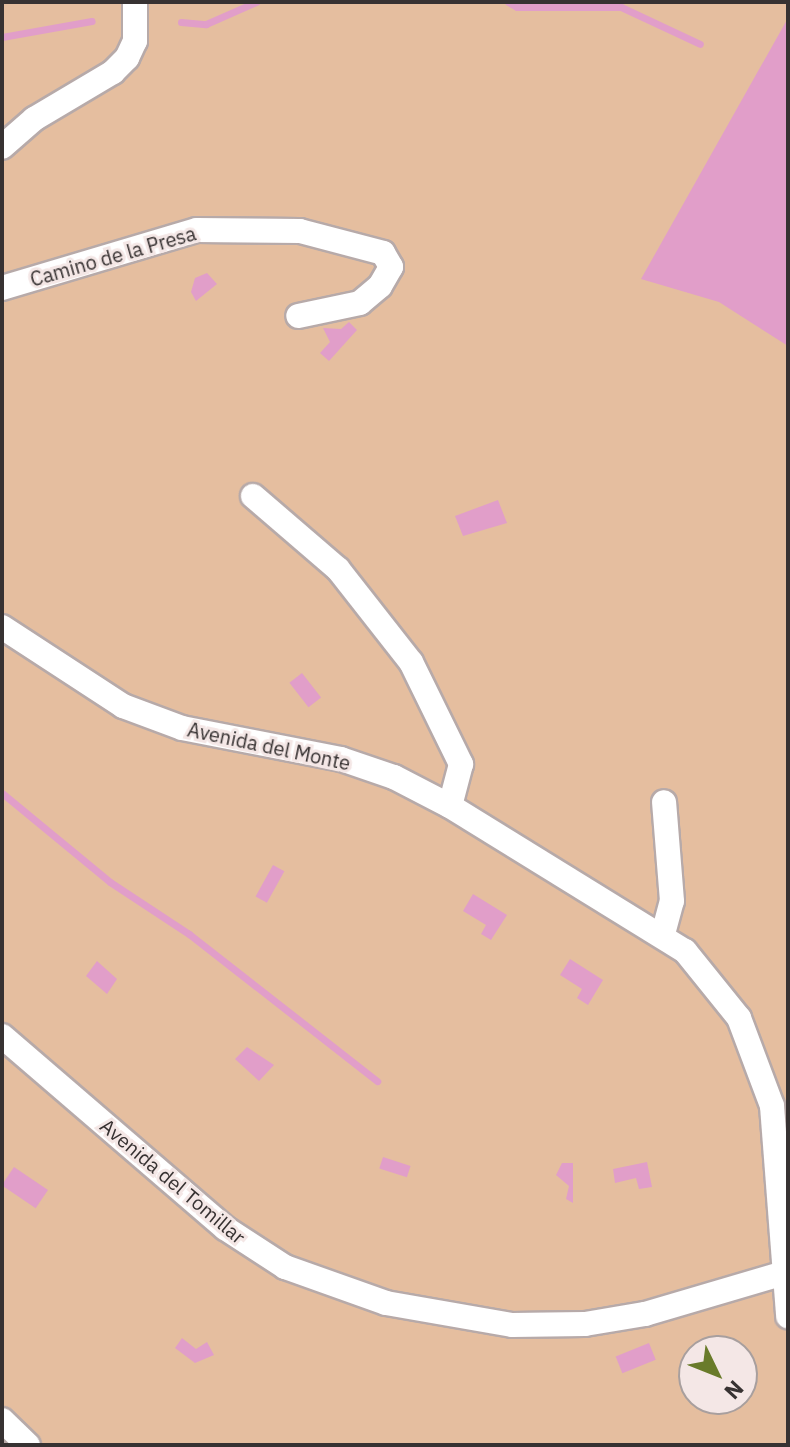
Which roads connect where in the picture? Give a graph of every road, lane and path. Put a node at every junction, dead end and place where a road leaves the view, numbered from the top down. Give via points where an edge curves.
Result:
1 (135, 2) edge
2 (2, 147) edge
3 (2, 288) edge
4 (298, 316) dead end
5 (253, 496) dead end
6 (2, 627) edge
7 (664, 802) dead end
8 (450, 806) junction
9 (663, 934) junction
10 (2, 1036) edge
11 (784, 1273) junction
12 (788, 1316) edge
13 (2, 1420) edge
14 (28, 1445) edge

1 - 2 street via 135,41 113,72 34,119
3 - 4 street, Camino de la Presa via 197,230 300,231 383,253 391,267 380,286 360,303
5 - 8 street via 338,569 411,662 461,764
6 - 8 street, Avenida del Monte via 123,706 182,728 341,759
7 - 9 street via 672,901
8 - 9 street, Avenida del Monte
9 - 11 street, Avenida del Monte via 723,992 755,1050 772,1106
10 - 11 street, Avenida del Tomillar via 225,1228 285,1267 386,1303 512,1325 585,1324 645,1314
11 - 12 street, Avenida del Monte
13 - 14 street

